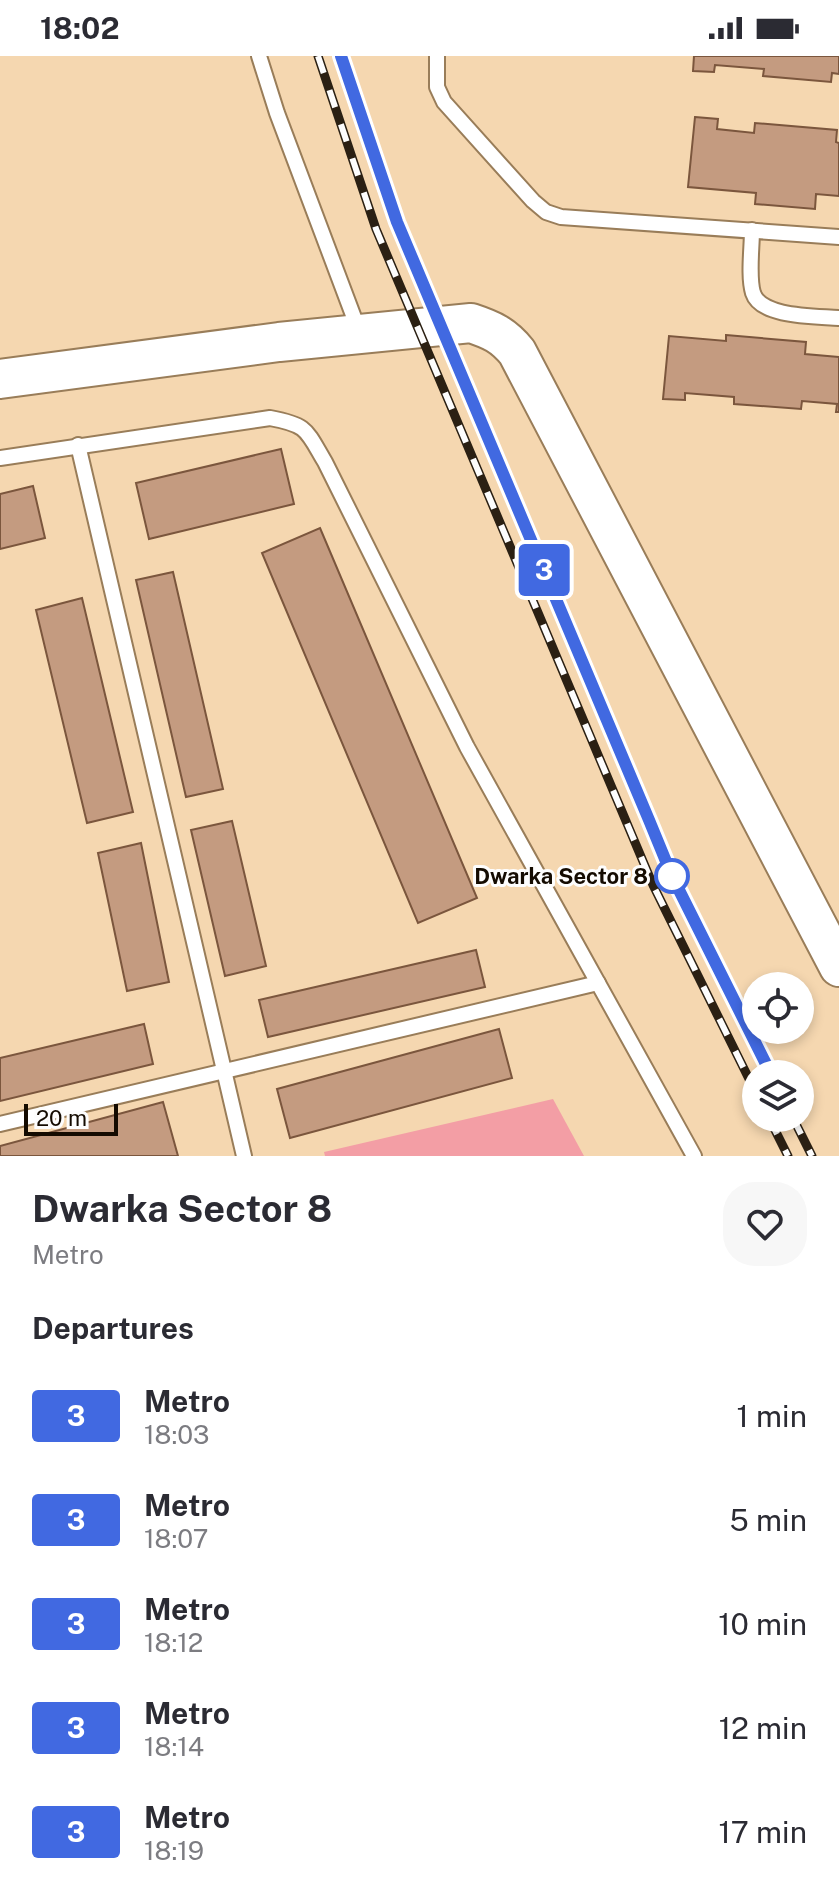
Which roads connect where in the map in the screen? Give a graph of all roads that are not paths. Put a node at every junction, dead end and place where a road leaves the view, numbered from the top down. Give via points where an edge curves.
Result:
1 (259, 56) edge
2 (437, 56) edge
3 (752, 230) junction
4 (839, 237) edge
5 (839, 318) edge
6 (361, 335) junction
7 (0, 379) edge
8 (78, 445) junction
9 (0, 458) edge
10 (839, 967) edge
11 (598, 983) junction
12 (224, 1071) junction
13 (0, 1124) edge
14 (244, 1156) edge
15 (694, 1156) edge

1 - 6 lane
2 - 3 lane via 437,87 444,102 546,212
3 - 4 lane
3 - 5 lane via 752,291 757,301 777,312
6 - 7 street
6 - 10 street via 471,323 506,338 517,352
8 - 9 lane
8 - 11 lane via 270,418 295,423 307,432 467,747
8 - 12 lane
11 - 12 lane
11 - 15 lane
12 - 13 lane
12 - 14 lane

